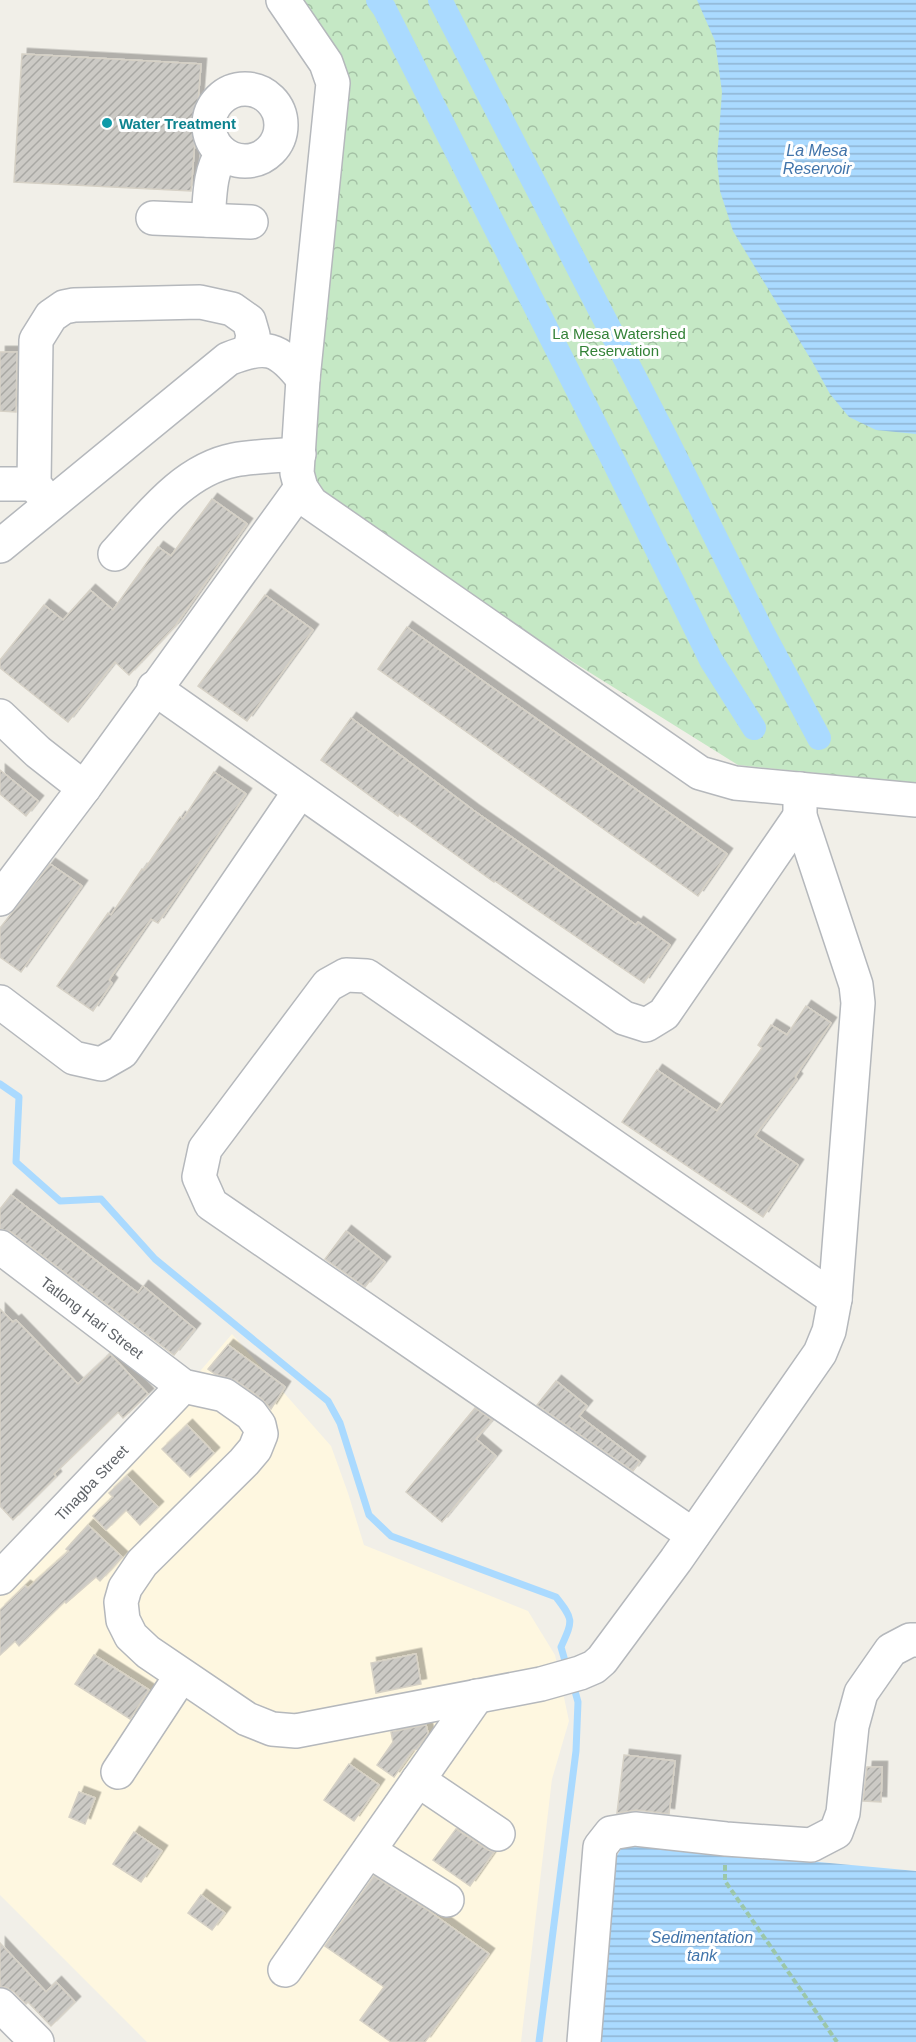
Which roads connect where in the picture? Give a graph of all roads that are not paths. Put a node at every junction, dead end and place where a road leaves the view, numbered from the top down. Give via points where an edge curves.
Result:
1 (282, 0) edge
2 (282, 126) junction
3 (328, 131) junction
4 (222, 153) junction
5 (153, 218) dead end
6 (208, 220) junction
7 (251, 222) dead end
8 (250, 350) junction
9 (303, 379) junction
10 (298, 454) junction
11 (0, 484) edge
12 (301, 488) junction
13 (42, 494) junction
14 (0, 546) edge
15 (115, 554) dead end
16 (154, 688) junction
17 (0, 716) edge
18 (84, 788) junction
19 (300, 791) junction
20 (916, 800) edge
21 (800, 802) junction
22 (0, 899) edge
23 (0, 1002) edge
24 (0, 1247) edge
25 (835, 1299) junction
26 (183, 1386) junction
27 (693, 1535) junction
28 (7, 1558) edge
29 (916, 1640) edge
30 (181, 1676) junction
31 (477, 1696) junction
32 (117, 1772) dead end
33 (418, 1780) junction
34 (498, 1834) dead end
35 (369, 1851) junction
36 (447, 1900) dead end
37 (285, 1970) dead end
38 (0, 2004) edge
39 (37, 2042) edge
40 (584, 2042) edge

1 - 3 street via 331,73
2 - 3 street
2 - 4 street via 265,155 243,161
2 - 4 street via 276,105 268,96 247,88 226,94 217,102 209,123 210,134
3 - 9 street
4 - 6 street via 214,165
5 - 6 street
6 - 7 street
8 - 9 street via 274,351 291,362
8 - 13 street via 228,359
8 - 13 street via 249,321 232,309 200,302 64,307 51,316 36,340
9 - 10 street
10 - 12 street
10 - 15 street via 232,460 198,474 160,505
11 - 13 street
12 - 16 street
12 - 21 street via 311,503 700,772
13 - 14 street
16 - 18 street
16 - 19 street
17 - 18 street
18 - 22 street
19 - 21 street via 624,1018 646,1025 664,1014
19 - 23 street via 122,1052 101,1064 74,1058
20 - 21 street
21 - 25 street via 858,1003
24 - 26 street, Tatlong Hari Street
25 - 27 street via 820,1353
25 - 27 street via 367,976 346,975 328,985 205,1149 199,1177 211,1204
26 - 28 street, Tinagba Street
26 - 30 street via 224,1395 251,1414 260,1425 261,1434 244,1462 142,1563 125,1588 123,1620 131,1636
27 - 31 street via 594,1667 541,1684
29 - 40 street via 891,1650 861,1693 852,1726 843,1813 836,1832 811,1845 635,1829 611,1833 600,1847
30 - 31 street via 247,1719 272,1729 296,1731
30 - 32 street
31 - 33 street
33 - 34 street
33 - 35 street
35 - 36 street
35 - 37 street
38 - 39 street

